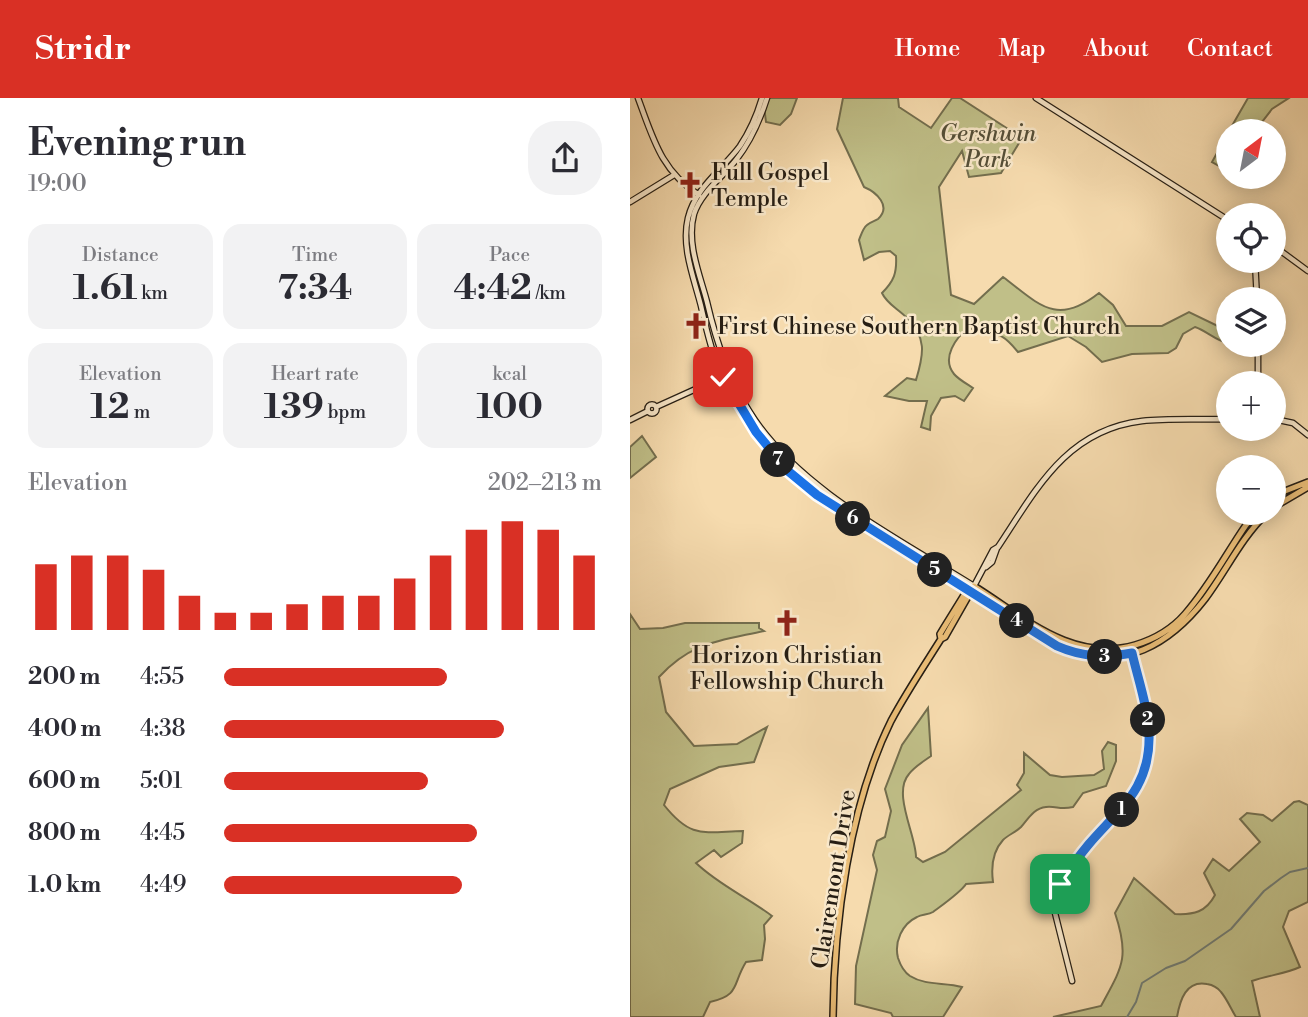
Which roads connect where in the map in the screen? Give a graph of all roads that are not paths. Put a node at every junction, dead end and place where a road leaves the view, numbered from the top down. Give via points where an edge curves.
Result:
1 (638, 98) edge
2 (764, 98) edge
3 (1036, 98) edge
4 (674, 175) junction
5 (700, 196) junction
6 (630, 202) edge
7 (1216, 212) edge
8 (1286, 255) edge
9 (1308, 271) edge
10 (729, 374) junction
11 (723, 377) junction
12 (1216, 419) edge
13 (630, 420) edge
14 (1286, 422) edge
15 (1308, 435) edge
16 (1308, 482) edge
17 (1308, 488) edge
18 (1286, 491) edge
19 (1286, 499) edge
20 (1247, 525) edge
21 (1257, 525) edge
22 (1237, 537) junction
23 (1238, 549) junction
24 (974, 586) junction
25 (970, 592) junction
26 (1130, 646) junction
27 (1132, 653) junction
28 (1072, 981) dead end
29 (833, 1017) edge

1 - 4 main road via 657,149
2 - 5 main road via 747,145
3 - 7 main road
4 - 5 main road
4 - 6 main road
5 - 10 main road via 692,245
5 - 11 main road via 690,208 685,241
8 - 9 main road
10 - 11 main road
10 - 24 main road via 750,414 793,465 837,500
11 - 13 main road via 656,407 650,405 648,411
11 - 25 main road via 756,432 788,471 832,506
12 - 24 main road, Clairemont Drive via 1143,421 1085,441 1052,468
14 - 15 main road
16 - 18 main road
17 - 19 main road
20 - 22 main road
21 - 23 main road
22 - 23 main road
22 - 26 main road via 1176,623 1164,633
23 - 27 main road via 1184,624 1168,638
24 - 25 main road, Clairemont Drive
24 - 26 main road via 1071,644 1102,650
25 - 27 main road via 1068,651 1101,657
25 - 29 main road, Clairemont Drive via 943,629 891,721 866,782 847,872
26 - 27 main road
27 - 28 main road via 1148,720 1146,761 1129,802 1076,860 1054,897

